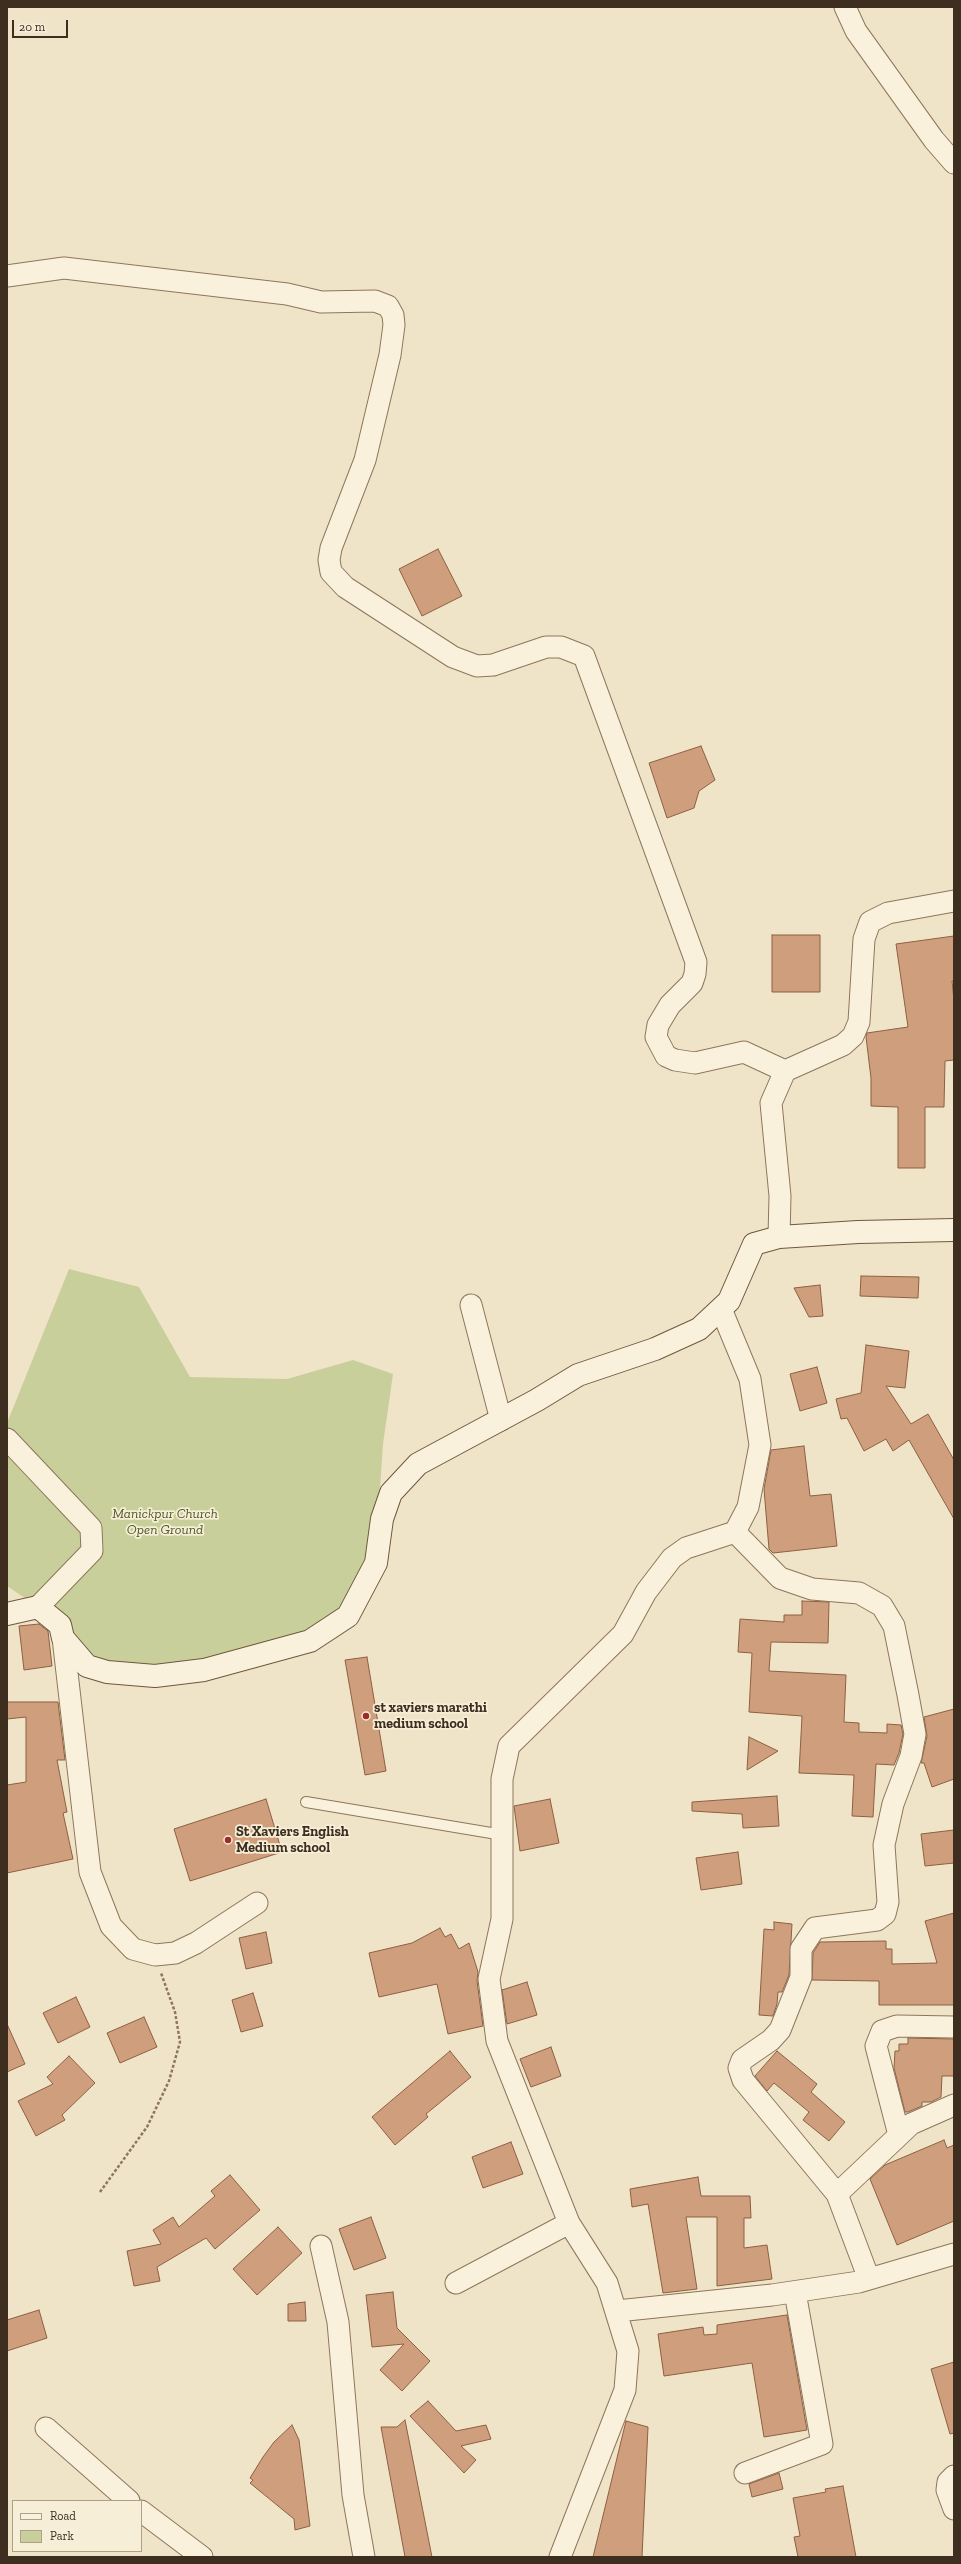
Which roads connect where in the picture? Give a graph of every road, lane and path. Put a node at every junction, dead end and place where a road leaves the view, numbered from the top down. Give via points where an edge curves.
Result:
1 (845, 7) edge
2 (954, 163) edge
3 (7, 276) edge
4 (954, 901) edge
5 (785, 1071) junction
6 (954, 1230) edge
7 (779, 1237) junction
8 (471, 1305) dead end
9 (720, 1309) junction
10 (500, 1420) junction
11 (7, 1439) edge
12 (735, 1532) junction
13 (38, 1607) junction
14 (7, 1614) edge
15 (63, 1638) junction
16 (306, 1802) dead end
17 (503, 1836) junction
18 (257, 1903) dead end
19 (155, 1955) junction
20 (954, 2027) edge
21 (954, 2105) edge
22 (899, 2135) junction
23 (100, 2192) dead end
24 (836, 2194) junction
25 (569, 2222) junction
26 (321, 2246) dead end
27 (954, 2254) edge
28 (869, 2279) junction
29 (456, 2283) dead end
30 (795, 2292) junction
31 (617, 2311) junction
32 (46, 2428) dead end
33 (746, 2473) dead end
34 (954, 2476) edge
35 (128, 2500) edge
36 (954, 2509) edge
37 (142, 2512) edge
38 (169, 2534) junction
39 (179, 2557) edge
40 (202, 2557) edge
41 (364, 2557) edge
42 (560, 2557) edge

1 - 2 street via 856,31 934,140
3 - 5 street via 64,268 287,294 322,302 375,301 388,306 393,315 394,326 388,362 365,460 331,548 331,572 345,587 453,657 477,666 494,665 546,647 561,647 584,656 696,962 696,974 692,983 670,1005 658,1025 656,1037 666,1056 675,1060 695,1063 744,1052
4 - 5 street via 888,913 870,922 864,939 860,1022 853,1036 843,1045
5 - 7 street via 771,1103 780,1196
6 - 7 street
7 - 9 street via 754,1244 729,1301
8 - 10 street
9 - 10 street via 699,1328 655,1349 578,1375
9 - 12 street via 750,1379 760,1444 748,1507
10 - 15 street via 418,1464 390,1493 382,1519 376,1563 348,1616 310,1641 204,1670 155,1676 95,1670 87,1666
11 - 13 street via 91,1528 92,1551
12 - 17 street via 686,1548 672,1558 646,1592 623,1634 509,1746 502,1779
12 - 24 street via 780,1578 812,1589 859,1593 882,1606 894,1626 915,1734 911,1756 893,1804 884,1845 888,1902 885,1914 877,1920 815,1928 802,1950 801,1978 780,2030 771,2040 742,2060 739,2068 743,2080
13 - 14 street
13 - 15 street via 60,1625
15 - 19 street via 90,1872 111,1926 133,1949
16 - 17 lane
17 - 25 street via 502,1919 489,1979 497,2041
18 - 19 street via 196,1943 175,1953
19 - 23 path via 175,2012 180,2042 169,2081 147,2127
20 - 22 street via 897,2026 882,2032 876,2046
21 - 22 street via 926,2115 910,2124
22 - 24 street
24 - 28 street
25 - 29 street
25 - 31 street via 607,2283
26 - 41 street via 338,2322 353,2495
27 - 28 street
28 - 30 street
30 - 31 street
30 - 33 street via 822,2444
31 - 42 street via 628,2351 625,2390
32 - 35 street
34 - 36 street via 948,2482 947,2490
37 - 38 street
38 - 39 street
38 - 40 street

